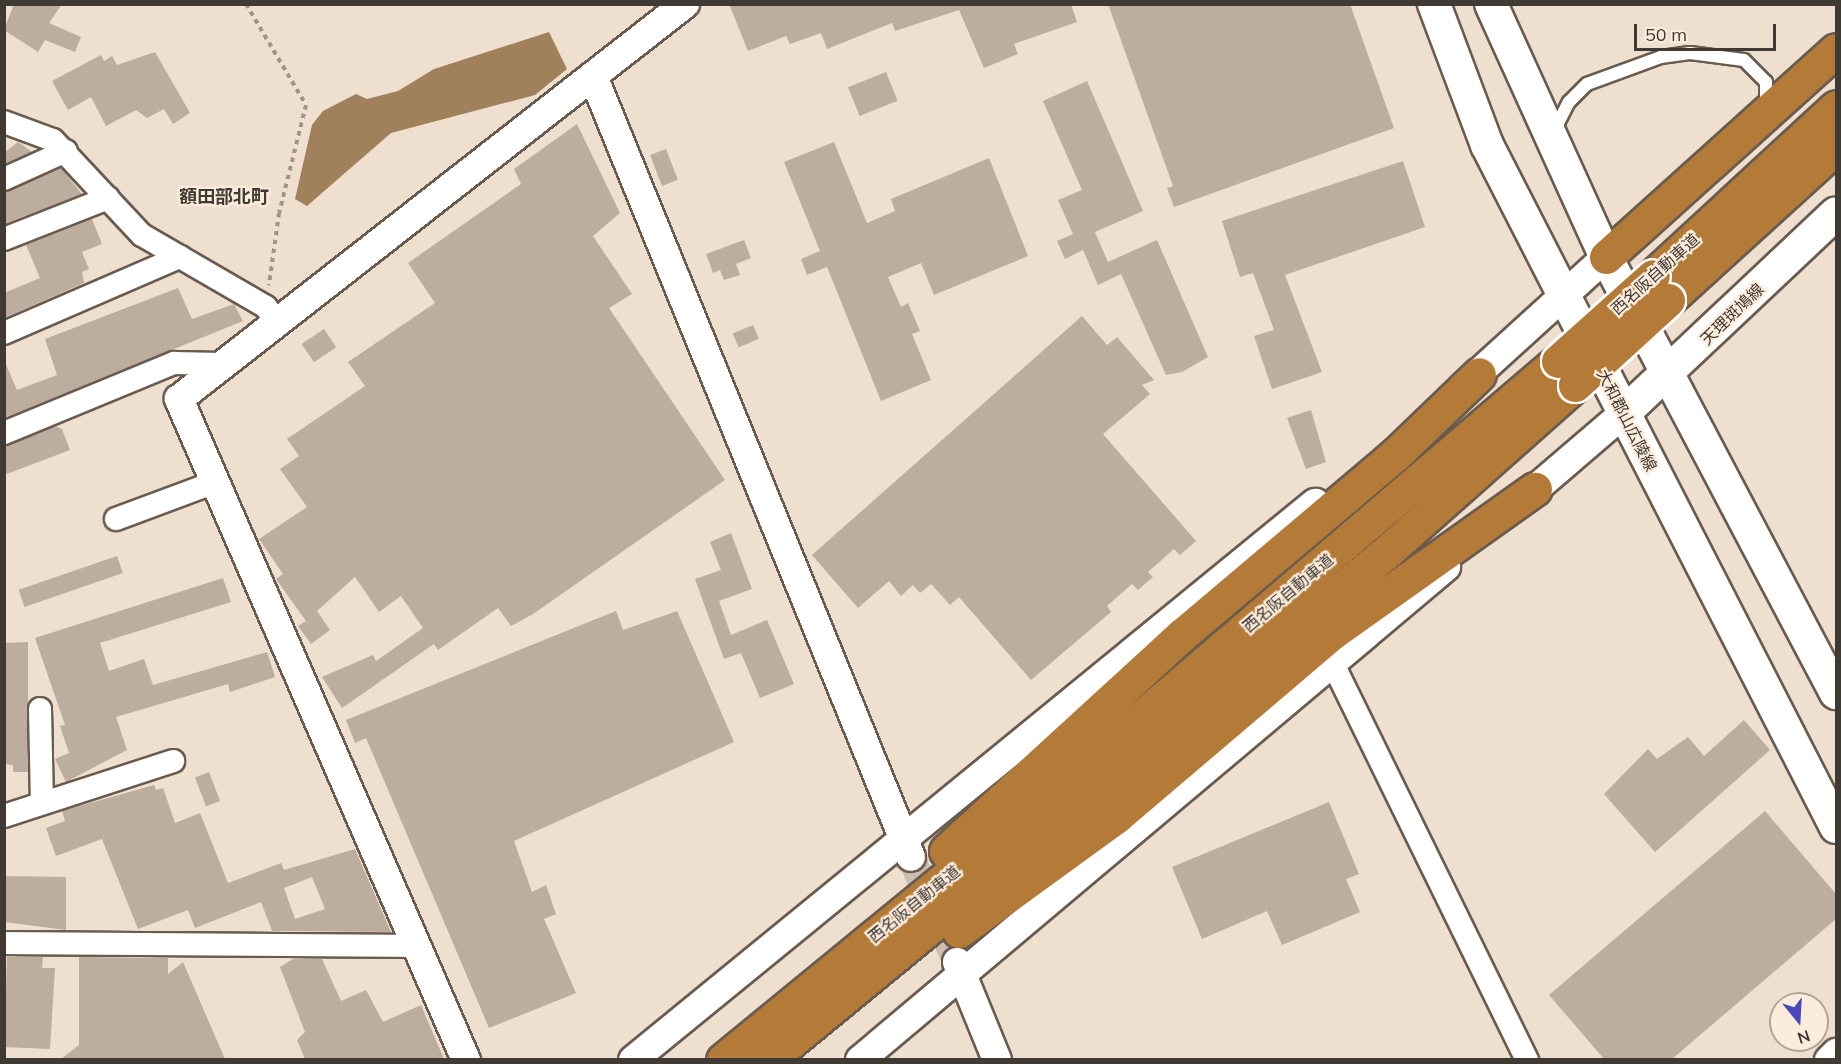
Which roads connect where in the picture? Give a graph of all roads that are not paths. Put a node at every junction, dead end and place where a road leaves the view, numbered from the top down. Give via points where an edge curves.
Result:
1 (685, 4) edge
2 (1434, 4) edge
3 (1491, 4) edge
4 (1836, 50) edge
5 (593, 76) junction
6 (1836, 107) edge
7 (1764, 115) junction
8 (4, 122) edge
9 (1551, 139) junction
10 (1836, 147) edge
11 (66, 151) junction
12 (1836, 157) edge
13 (4, 178) edge
14 (108, 198) junction
15 (1775, 206) junction
16 (1836, 213) edge
17 (4, 239) edge
18 (180, 257) junction
19 (1606, 257) junction
20 (1661, 288) junction
21 (1563, 297) junction
22 (271, 314) junction
23 (4, 333) edge
24 (221, 364) junction
25 (1479, 374) junction
26 (1671, 374) junction
27 (1624, 413) junction
28 (4, 434) edge
29 (213, 483) junction
30 (1535, 489) junction
31 (116, 519) dead end
32 (1334, 666) junction
33 (1836, 693) edge
34 (40, 709) dead end
35 (172, 761) dead end
36 (42, 801) junction
37 (4, 816) edge
38 (1836, 828) edge
39 (908, 849) junction
40 (4, 943) edge
41 (417, 946) junction
42 (959, 967) junction
43 (762, 1046) edge
44 (1836, 1053) edge
45 (466, 1059) edge
46 (633, 1059) edge
47 (723, 1059) edge
48 (785, 1059) edge
49 (860, 1059) edge
50 (997, 1059) edge
51 (1527, 1059) edge
52 (1828, 1059) edge

1 - 5 street
2 - 21 main road, 大和郡山広陵線 via 1487,145
3 - 9 main road
4 - 7 highway
5 - 22 street
5 - 39 street
6 - 20 highway, 西名阪自動車道
7 - 9 lane via 1768,96 1758,70 1744,60 1690,53 1636,62 1587,84 1569,102
7 - 19 highway
8 - 11 street via 53,140
9 - 19 main road
10 - 15 highway, 西名阪自動車道
11 - 13 street
11 - 14 street
12 - 15 highway
14 - 17 street
14 - 18 street via 142,235
15 - 20 highway, 西名阪自動車道
16 - 26 main road, 天理斑鳩線
18 - 22 street
18 - 23 street
19 - 21 street
19 - 26 main road
20 - 43 highway, 西名阪自動車道, bridge via 1566,373 1124,732
21 - 25 street
21 - 27 main road, 大和郡山広陵線
22 - 24 street
24 - 28 street via 174,363
24 - 29 street via 179,399
25 - 39 street via 1304,510
25 - 43 highway via 1396,454 1100,709
26 - 27 main road, 天理斑鳩線
26 - 33 main road
27 - 30 street
27 - 38 main road, 大和郡山広陵線
29 - 31 street
29 - 41 street
30 - 32 street
30 - 48 highway via 1332,633 1117,816
32 - 42 street
32 - 51 street
34 - 36 street
35 - 36 street
36 - 37 street
39 - 46 street
40 - 41 street
41 - 45 street
42 - 49 street
42 - 50 street
43 - 47 highway, 西名阪自動車道
44 - 52 street

